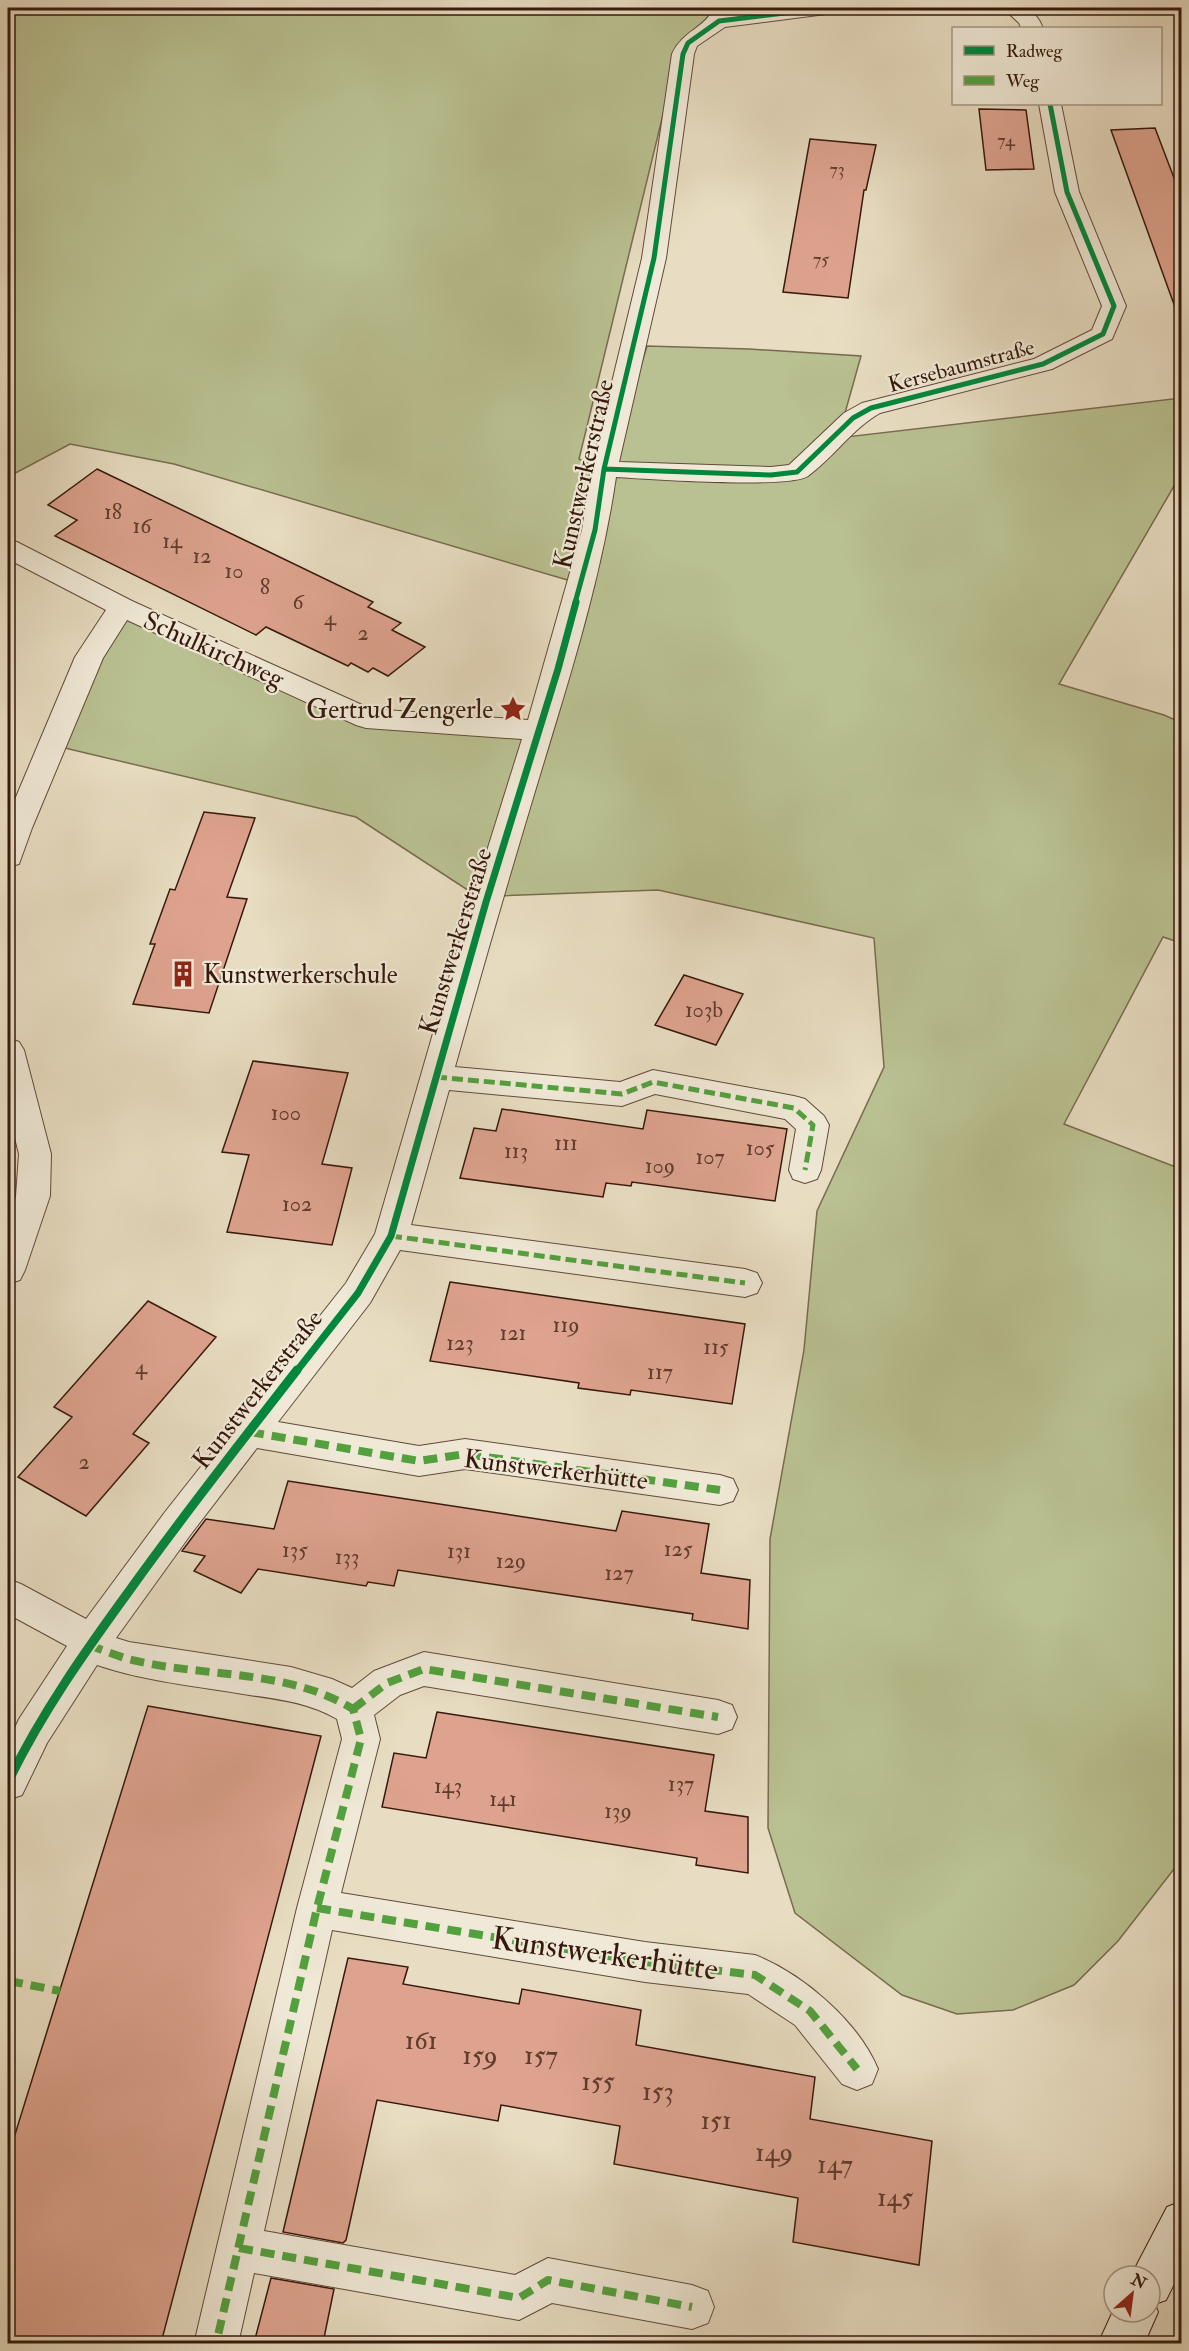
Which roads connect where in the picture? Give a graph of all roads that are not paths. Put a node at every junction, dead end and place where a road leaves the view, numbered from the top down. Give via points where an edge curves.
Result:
1 (826, 8) edge
2 (1013, 8) edge
3 (721, 14) edge
4 (1032, 27) edge
5 (1050, 105) edge
6 (604, 469) junction
7 (8, 548) edge
8 (122, 607) junction
9 (538, 730) junction
10 (8, 857) edge
11 (8, 1050) edge
12 (436, 1077) junction
13 (805, 1170) dead end
14 (391, 1236) junction
15 (8, 1270) edge
16 (745, 1283) dead end
17 (250, 1432) junction
18 (720, 1490) dead end
19 (8, 1595) edge
20 (90, 1642) junction
21 (353, 1709) junction
22 (718, 1717) dead end
23 (8, 1782) edge
24 (317, 1908) junction
25 (856, 2068) dead end
26 (1182, 2222) edge
27 (239, 2248) junction
28 (1160, 2264) edge
29 (692, 2307) dead end
30 (1130, 2324) edge
31 (216, 2343) edge
32 (1120, 2343) edge

1 - 3 street
2 - 4 street via 1029,20
3 - 6 street, Kunstwerkerstraße via 688,43 683,54 654,258
5 - 6 street, Kersebaumstraße via 1067,192 1114,306 1103,334 1043,364 871,408 853,418 797,472 771,475
6 - 9 street, Kunstwerkerstraße via 595,530
7 - 8 street, Schulkirchweg
8 - 9 street, Schulkirchweg via 366,718
8 - 10 street via 89,657
9 - 12 street, Kunstwerkerstraße
11 - 15 street via 35,1154 33,1196
12 - 13 street via 622,1094 653,1082 794,1108 813,1125
12 - 14 street, Kunstwerkerstraße
14 - 16 street
14 - 17 street, Kunstwerkerstraße via 358,1293
17 - 18 street, Kunstwerkerhütte via 419,1461 465,1454
17 - 20 street, Kunstwerkerstraße
19 - 20 street
20 - 21 street via 129,1659 291,1684 332,1696
20 - 23 street, Kunstwerkerstraße via 33,1731
21 - 22 street via 387,1683 424,1669
21 - 24 street via 361,1739
24 - 25 street, Kunstwerkerhütte via 645,1962 754,1975 810,2012
24 - 27 street
26 - 28 street
27 - 29 street via 519,2298 548,2280
27 - 31 street
30 - 32 street

